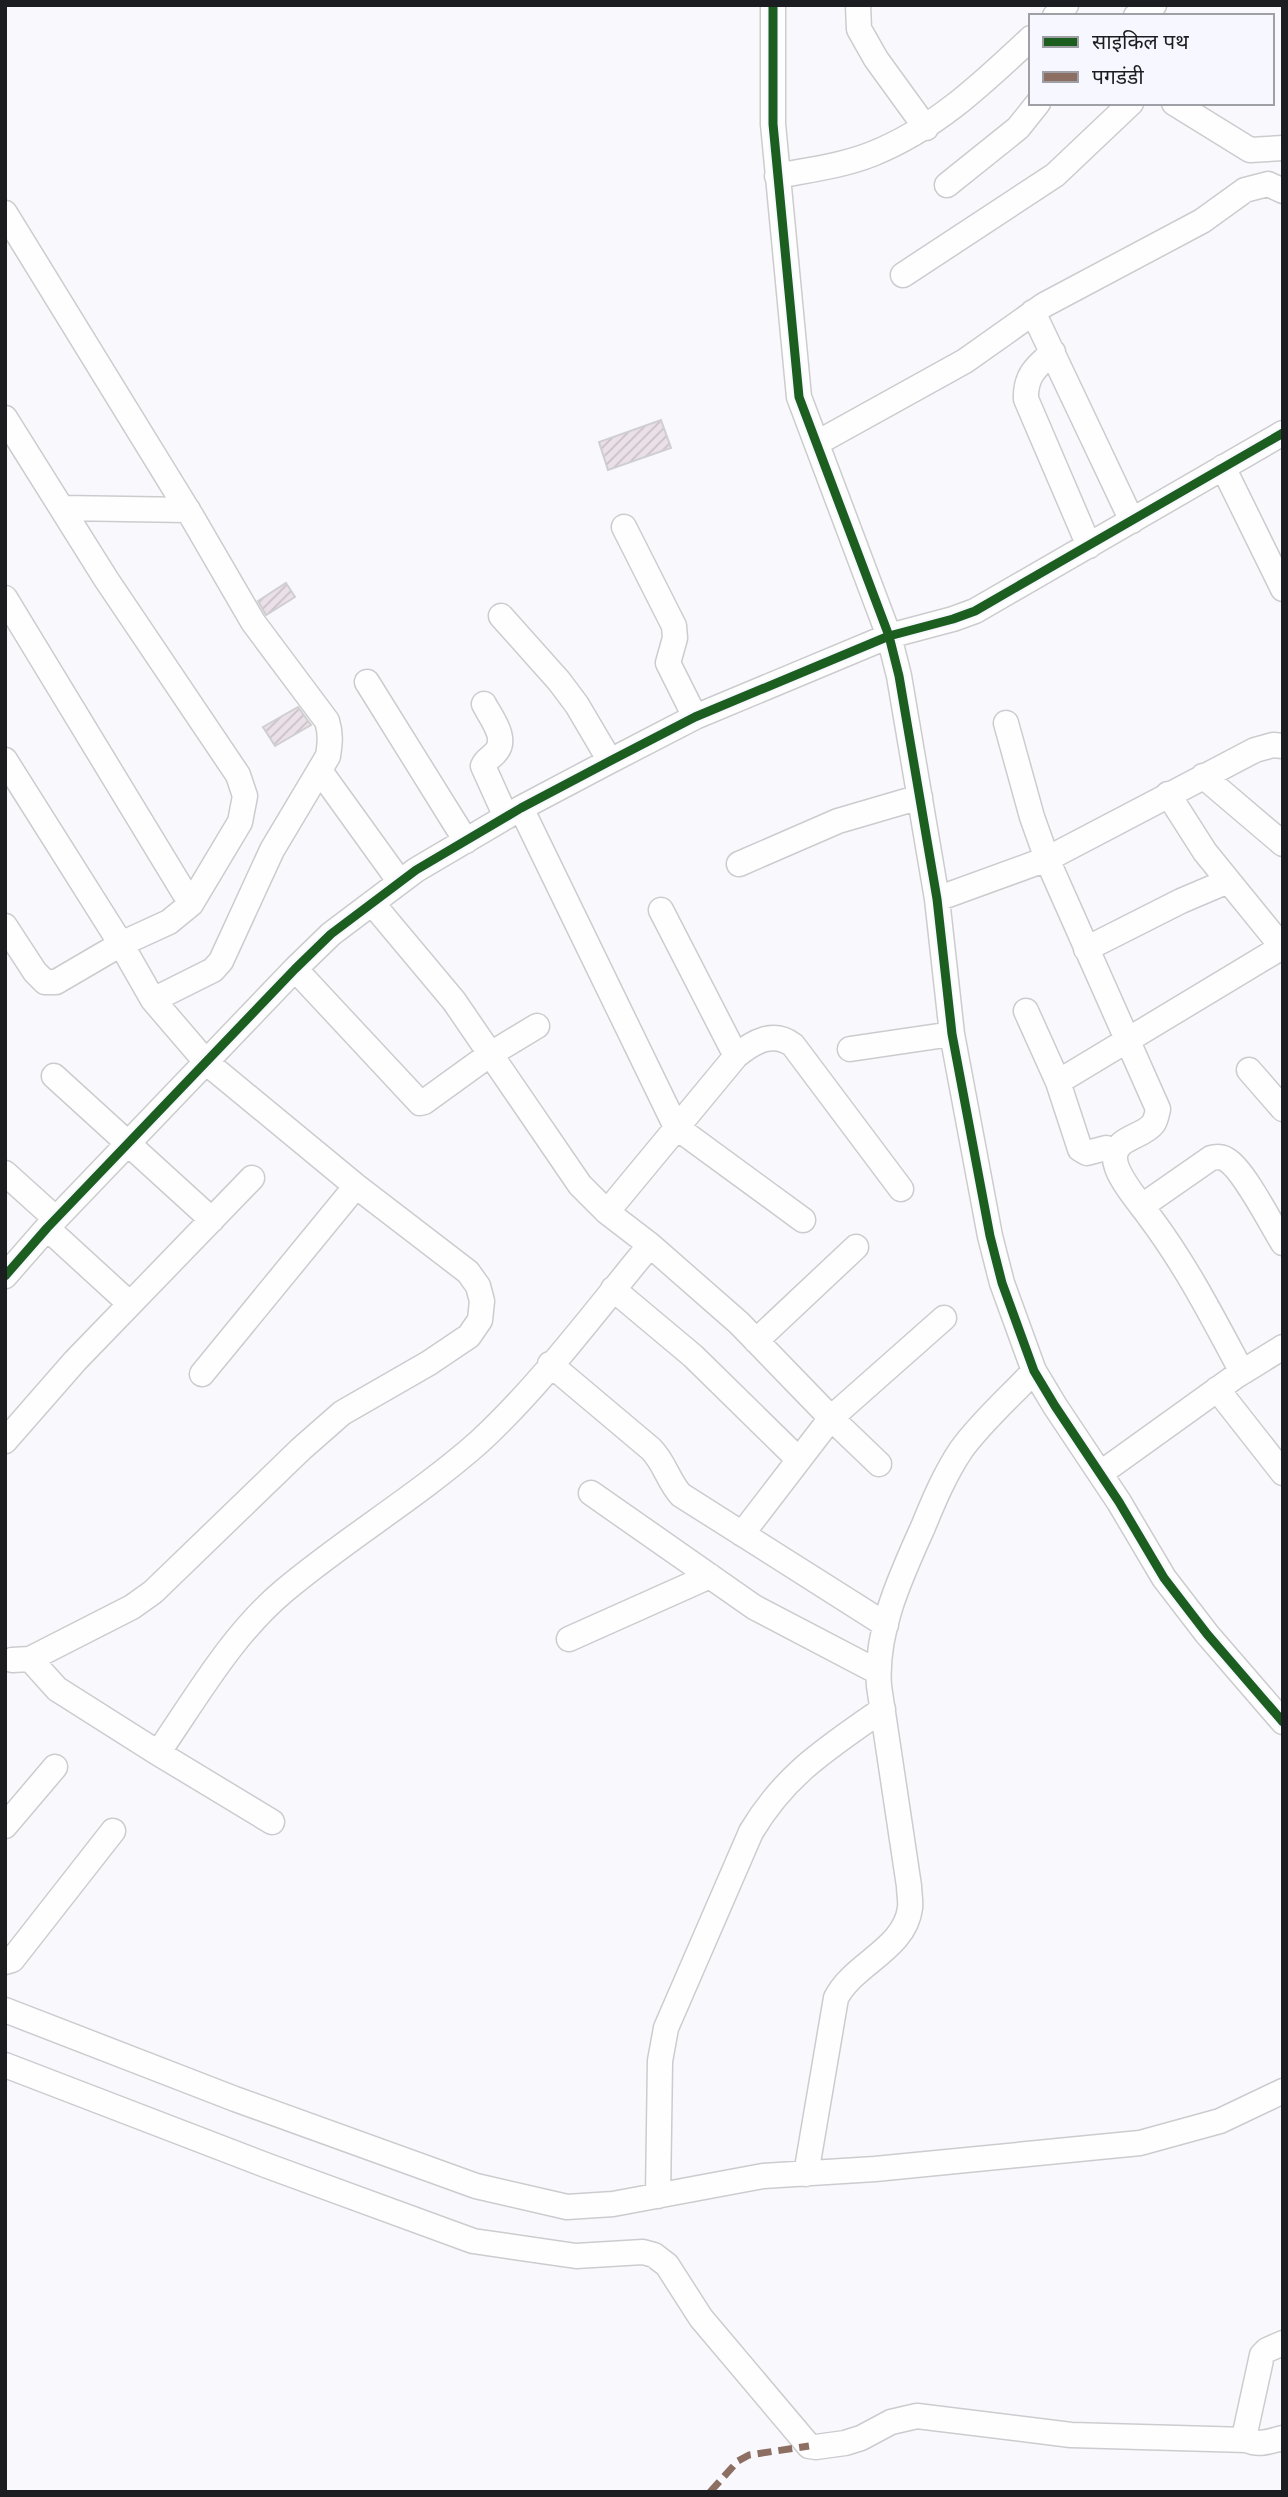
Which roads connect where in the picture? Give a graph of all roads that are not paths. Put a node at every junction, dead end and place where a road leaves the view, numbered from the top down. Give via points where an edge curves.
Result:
1 (773, 5) edge
2 (858, 5) edge
3 (1029, 40) edge
4 (1036, 105) edge
5 (1128, 105) edge
6 (1177, 105) edge
7 (926, 128) junction
8 (1283, 148) edge
9 (778, 176) junction
10 (947, 186) dead end
11 (1283, 191) edge
12 (5, 213) edge
13 (902, 275) dead end
14 (1033, 312) junction
15 (1054, 352) junction
16 (7, 426) edge
17 (1283, 433) edge
18 (817, 443) junction
19 (1223, 467) junction
20 (63, 508) junction
21 (188, 510) junction
22 (1132, 521) junction
23 (624, 527) dead end
24 (1089, 546) junction
25 (1283, 589) edge
26 (5, 598) edge
27 (501, 616) dead end
28 (889, 636) junction
29 (367, 682) dead end
30 (484, 704) dead end
31 (695, 717) junction
32 (1006, 723) dead end
33 (1283, 746) edge
34 (5, 760) edge
35 (610, 761) junction
36 (320, 771) junction
37 (1203, 776) junction
38 (1168, 794) junction
39 (920, 797) junction
40 (513, 812) junction
41 (466, 841) junction
42 (1283, 844) edge
43 (1047, 859) junction
44 (739, 864) dead end
45 (1228, 881) junction
46 (400, 882) junction
47 (937, 900) junction
48 (372, 903) junction
49 (191, 904) junction
50 (661, 910) dead end
51 (5, 926) edge
52 (121, 944) junction
53 (1282, 948) edge
54 (1086, 949) junction
55 (295, 969) junction
56 (153, 1000) junction
57 (1026, 1011) dead end
58 (537, 1026) dead end
59 (952, 1034) junction
60 (1128, 1040) junction
61 (850, 1049) dead end
62 (489, 1055) junction
63 (736, 1056) junction
64 (207, 1063) junction
65 (1249, 1070) dead end
66 (54, 1076) dead end
67 (1058, 1082) junction
68 (1283, 1109) edge
69 (676, 1127) junction
70 (127, 1145) junction
71 (1114, 1154) junction
72 (5, 1173) edge
73 (253, 1178) dead end
74 (356, 1186) junction
75 (901, 1189) dead end
76 (1142, 1206) junction
77 (607, 1212) junction
78 (212, 1220) junction
79 (803, 1220) dead end
80 (51, 1224) junction
81 (1283, 1243) edge
82 (650, 1245) junction
83 (856, 1247) dead end
84 (5, 1276) edge
85 (613, 1289) junction
86 (130, 1304) junction
87 (944, 1318) dead end
88 (756, 1341) junction
89 (1283, 1347) edge
90 (550, 1364) junction
91 (1034, 1371) junction
92 (1242, 1372) junction
93 (202, 1374) dead end
94 (1217, 1389) junction
95 (831, 1418) junction
96 (5, 1441) edge
97 (799, 1459) junction
98 (879, 1464) dead end
99 (1101, 1473) junction
100 (1283, 1473) edge
101 (591, 1493) dead end
102 (742, 1534) junction
103 (710, 1576) junction
104 (886, 1625) junction
105 (569, 1639) dead end
106 (13, 1661) edge
107 (878, 1672) junction
108 (883, 1709) junction
109 (1283, 1721) edge
110 (158, 1754) junction
111 (55, 1767) dead end
112 (14, 1799) edge
113 (272, 1822) dead end
114 (5, 1826) edge
115 (113, 1830) dead end
116 (5, 1962) edge
117 (5, 2010) edge
118 (5, 2065) edge
119 (1283, 2091) edge
120 (806, 2174) junction
121 (658, 2196) junction
122 (1283, 2343) edge
123 (1283, 2438) edge
124 (1247, 2440) junction

1 - 9 street
2 - 7 street via 859,29
3 - 7 street via 976,90
4 - 10 street via 1018,128
5 - 13 street via 1055,175
6 - 8 street via 1250,150
7 - 9 street via 852,161
9 - 18 street via 799,397
11 - 14 street via 1268,184 1245,190 1202,221
12 - 21 street
14 - 15 street
14 - 18 street via 965,361
15 - 22 street
15 - 24 street via 1033,369 1026,399
16 - 20 street
17 - 19 street
18 - 28 street
19 - 22 street
19 - 25 street
20 - 21 street
20 - 49 street via 242,786 240,822
21 - 36 street via 253,622 327,721 331,741
22 - 24 street
23 - 31 street via 674,626 667,663
24 - 28 street via 975,611
26 - 49 street
27 - 35 street via 559,681
28 - 31 street
28 - 39 street
29 - 41 street
30 - 40 street via 501,737 496,753 483,766
31 - 35 street
32 - 43 street
33 - 37 street via 1255,750
34 - 52 street
35 - 40 street
36 - 46 street
36 - 56 street via 272,850 222,961
37 - 38 street
37 - 42 street
38 - 43 street
38 - 45 street
39 - 44 street via 838,821
39 - 47 street
40 - 41 street
40 - 69 street
41 - 46 street
43 - 47 street
43 - 54 street
45 - 53 street
45 - 54 street
46 - 48 street
47 - 59 street
48 - 55 street
48 - 62 street via 454,1001
49 - 52 street via 169,922
50 - 63 street
51 - 52 street via 45,982 56,982
52 - 56 street
53 - 60 street
54 - 60 street
55 - 62 street via 420,1103
55 - 64 street
56 - 64 street
57 - 67 street
58 - 62 street
59 - 61 street
59 - 91 street via 990,1236
60 - 67 street
60 - 71 street via 1158,1109 1155,1122 1119,1144
62 - 77 street via 580,1185
63 - 69 street
63 - 75 street via 762,1039 779,1038 793,1045
64 - 70 street
64 - 74 street
65 - 68 street
66 - 70 street
67 - 71 street via 1080,1149 1087,1153 1106,1147
69 - 77 street
69 - 79 street
70 - 78 street
70 - 80 street
71 - 76 street via 1116,1166
72 - 80 street
73 - 78 street
74 - 93 street
74 - 106 street via 468,1272 482,1301 480,1320 469,1336 342,1413 132,1607
76 - 81 street via 1211,1158 1220,1157 1240,1172
76 - 92 street via 1172,1245
77 - 82 street
78 - 86 street
80 - 84 street
80 - 86 street
82 - 85 street
82 - 88 street
83 - 88 street
85 - 90 street
85 - 97 street via 693,1356
86 - 96 street
87 - 95 street
88 - 95 street
89 - 92 street
90 - 102 street via 651,1449 681,1495
90 - 110 street via 478,1442 284,1591 225,1656
91 - 99 street
91 - 104 street via 964,1447 945,1475
92 - 94 street
94 - 99 street
94 - 100 street
95 - 97 street
95 - 98 street
97 - 102 street
99 - 109 street via 1164,1578
101 - 103 street
102 - 104 street
103 - 105 street
103 - 107 street via 754,1607
104 - 107 street
106 - 110 street
107 - 108 street
108 - 120 street via 910,1908 897,1937 847,1982 836,1998
108 - 121 street via 810,1760 767,1806 751,1832 666,2028 660,2061
110 - 113 street
111 - 112 street
112 - 114 street
115 - 116 street via 12,1960
117 - 121 street via 476,2186 567,2207
118 - 124 street via 473,2241 576,2256 654,2255 667,2265 701,2318 809,2446 845,2443 891,2422 917,2416 1071,2435
119 - 120 street via 1220,2121 1140,2143
120 - 121 street via 764,2176
122 - 124 street via 1262,2356 1245,2424
123 - 124 street via 1260,2443

